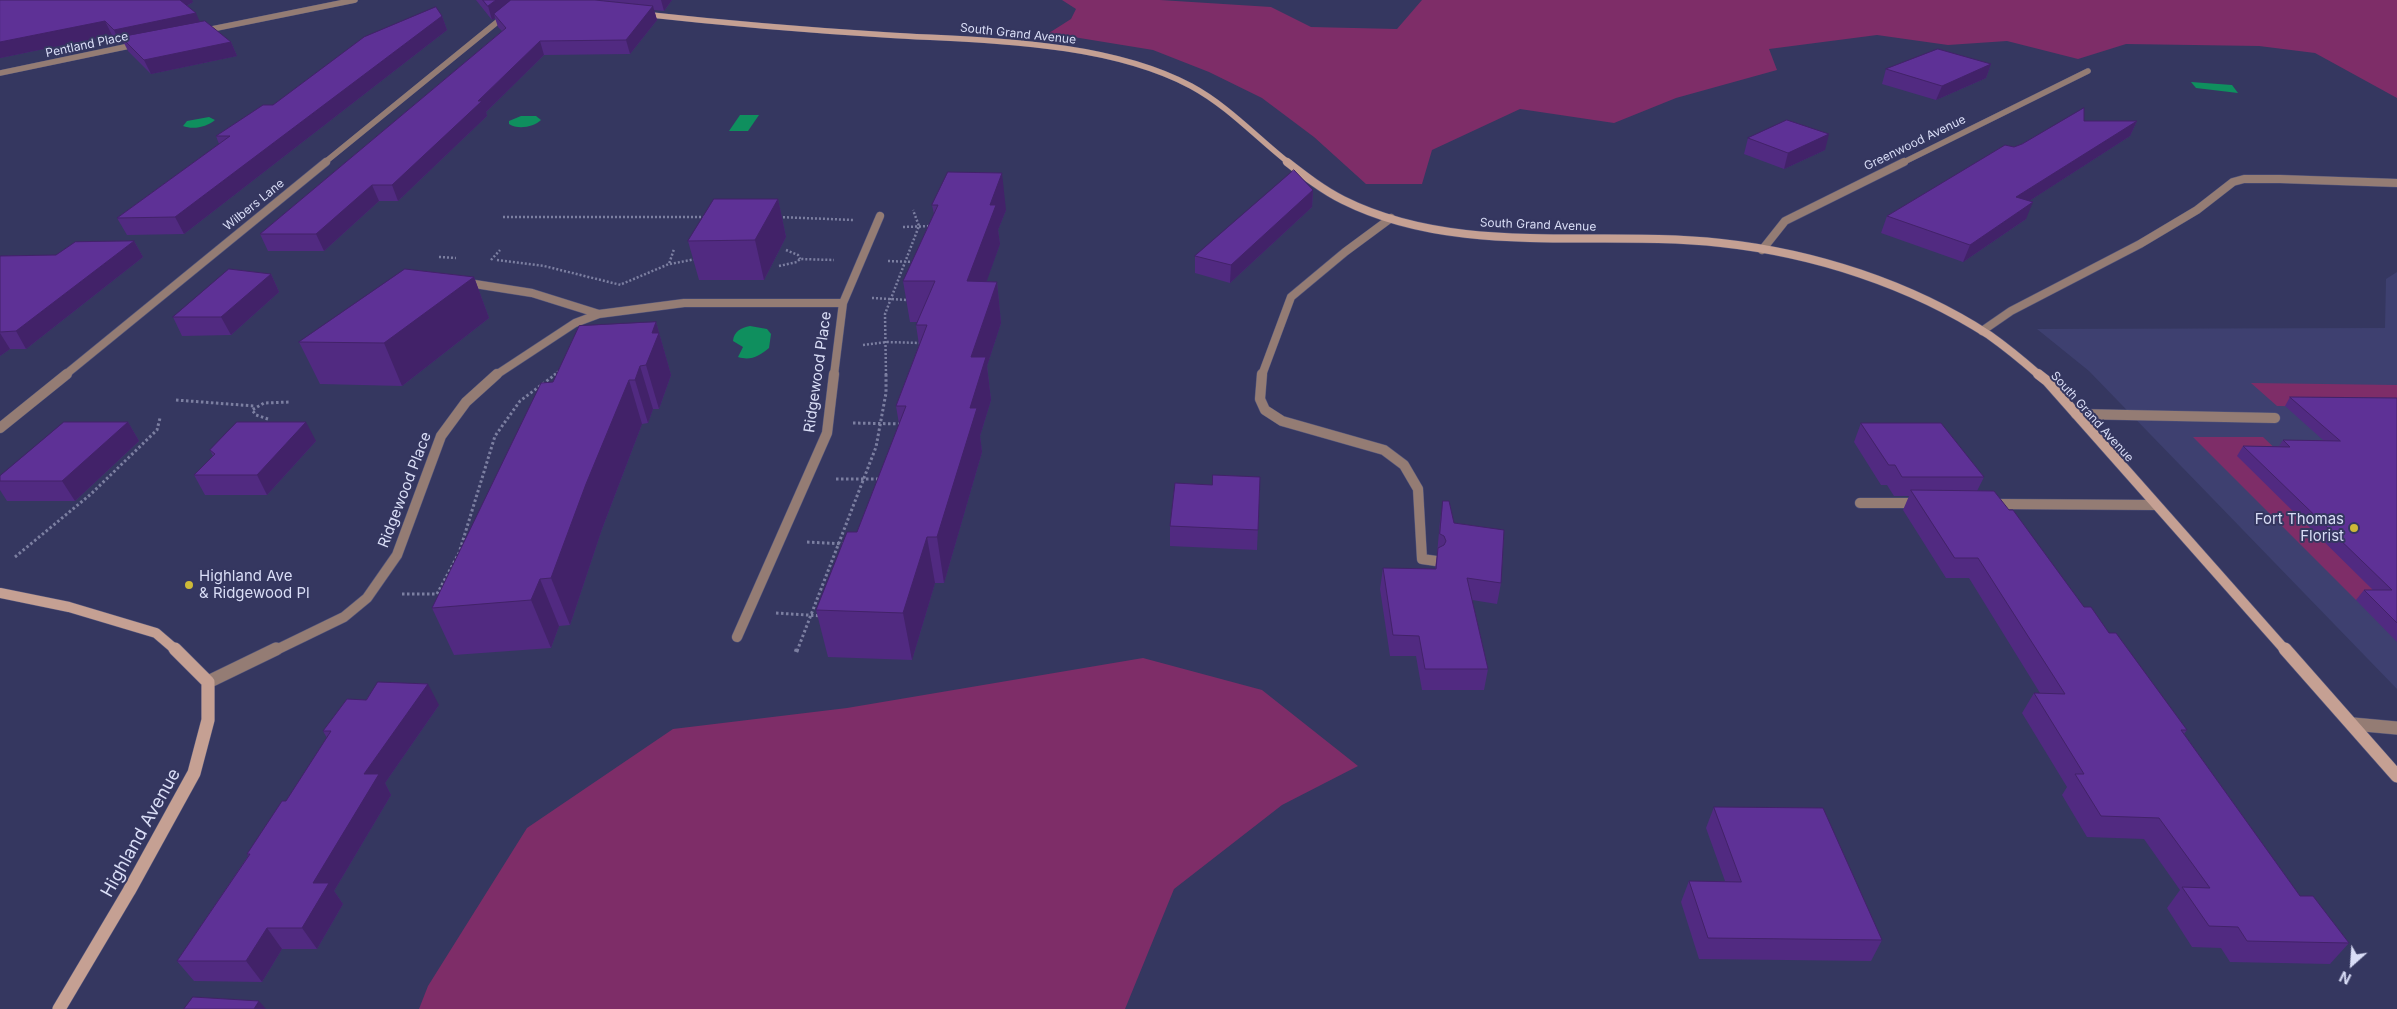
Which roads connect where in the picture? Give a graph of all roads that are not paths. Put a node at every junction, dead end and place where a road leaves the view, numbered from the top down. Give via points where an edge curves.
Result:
1 (355, 0) edge
2 (516, 6) edge
3 (637, 13) edge
4 (199, 32) edge
5 (142, 43) edge
6 (2088, 71) dead end
7 (0, 73) edge
8 (2397, 183) edge
9 (880, 216) road end
10 (1391, 218) junction
11 (1762, 250) junction
12 (453, 281) edge
13 (844, 300) junction
14 (599, 314) junction
15 (1982, 331) junction
16 (2076, 414) junction
17 (2275, 418) dead end
18 (0, 428) edge
19 (1860, 503) dead end
20 (1930, 504) edge
21 (1980, 504) edge
22 (2156, 505) junction
23 (1436, 561) edge
24 (0, 593) edge
25 (737, 637) dead end
26 (208, 682) junction
27 (2353, 724) junction
28 (2397, 728) edge
29 (2397, 776) edge
30 (60, 1009) edge

1 - 4 street
2 - 18 street, Wilbers Lane
3 - 10 main road, South Grand Avenue via 770,27 1039,45 1124,61 1171,77 1199,91 1324,190 1351,204
5 - 7 street, Pentland Place
6 - 11 street, Greenwood Avenue via 1785,222
8 - 15 street via 2280,178 2233,182 2197,210 2140,244 2011,311
9 - 13 street, Ridgewood Place
10 - 11 main road, South Grand Avenue via 1488,235 1687,240
10 - 23 street via 1291,297 1262,377 1260,399 1266,410 1282,421 1384,450 1404,465 1418,489 1422,559
11 - 15 main road, South Grand Avenue via 1870,278 1936,306
12 - 14 street, Ridgewood Place via 540,294
13 - 14 street, Ridgewood Place via 711,302
13 - 25 street, Ridgewood Place via 827,433
14 - 26 street, Ridgewood Place via 575,323 506,367 466,402 441,436 397,555 367,598 344,617
15 - 16 main road, South Grand Avenue via 2047,381
16 - 17 street
16 - 22 main road, South Grand Avenue
19 - 20 street
21 - 22 street
22 - 27 main road, South Grand Avenue
24 - 26 main road via 69,607 156,633
26 - 30 main road, Highland Avenue via 208,720 194,774
27 - 28 street
27 - 29 main road, South Grand Avenue

